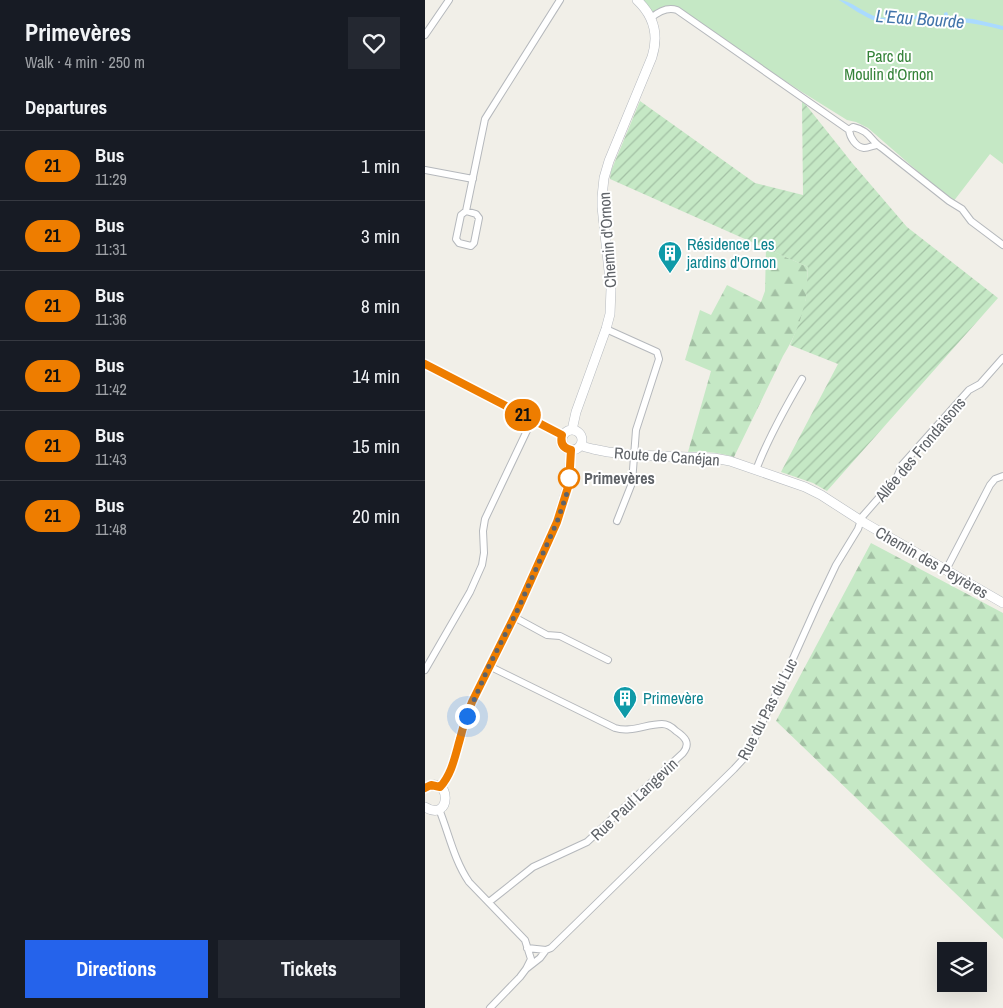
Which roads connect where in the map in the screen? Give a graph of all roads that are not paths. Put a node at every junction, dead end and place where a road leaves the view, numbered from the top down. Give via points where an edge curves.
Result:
1 (449, 0) edge
2 (560, 0) edge
3 (637, 0) edge
4 (651, 18) junction
5 (425, 35) edge
6 (849, 130) junction
7 (876, 145) junction
8 (425, 170) edge
9 (473, 179) junction
10 (466, 211) junction
11 (1003, 245) edge
12 (606, 330) junction
13 (1003, 358) edge
14 (425, 364) edge
15 (802, 379) dead end
16 (532, 420) junction
17 (572, 430) junction
18 (562, 435) junction
19 (581, 444) junction
20 (571, 450) junction
21 (633, 455) junction
22 (756, 470) junction
23 (1003, 476) edge
24 (617, 521) dead end
25 (861, 521) junction
26 (946, 570) junction
27 (1003, 603) edge
28 (514, 617) junction
29 (608, 660) dead end
30 (489, 666) junction
31 (425, 670) edge
32 (440, 787) junction
33 (425, 788) edge
34 (425, 807) edge
35 (439, 809) junction
36 (489, 902) junction
37 (527, 948) junction
38 (546, 950) junction
39 (526, 969) junction
40 (490, 1008) edge

1 - 5 street
2 - 9 street via 485,119
3 - 4 street, Chemin d'Ornon
4 - 6 street via 669,9 677,10
4 - 12 street, Chemin d'Ornon via 656,42 654,51 609,160 602,190 611,296
6 - 7 street via 853,127 861,129
6 - 7 street via 853,141 862,148
7 - 11 street via 962,209 971,221
8 - 9 street
9 - 10 street
10 - 10 street via 461,215 456,238 459,243 471,246 479,218 477,214
12 - 17 street, Chemin d'Ornon
12 - 21 street via 657,352 659,359 636,430
13 - 25 street, Allée des Frondaisons via 980,384 969,390 909,458
14 - 16 street
15 - 22 street
16 - 18 street
16 - 31 street via 485,519 484,558 476,581
17 - 18 street
17 - 19 street via 580,434
18 - 20 street via 561,442
19 - 20 street via 576,450
19 - 21 street, Route de Canéjan
20 - 28 street via 569,484 557,522
21 - 22 street, Route de Canéjan via 714,458
21 - 24 street via 632,483
22 - 25 street, Route de Canéjan via 805,487
23 - 26 street via 990,485
25 - 26 street, Chemin des Peyrères
25 - 38 street, Rue du Pas du Luc via 836,565 746,756
26 - 27 street, Chemin des Peyrères
28 - 29 street via 547,635 560,636
28 - 30 street
30 - 32 street via 467,716 447,777
30 - 36 street, Rue Paul Langevin via 615,728 625,730 663,724 683,736 687,743 683,753 587,842 533,867
32 - 33 street via 431,785
32 - 35 street via 446,800
34 - 35 street
35 - 36 street via 463,873
36 - 37 street via 525,940
37 - 38 street
37 - 39 street via 531,958
38 - 39 street, Rue du Pas du Luc
39 - 40 street, Rue du Pas du Luc

